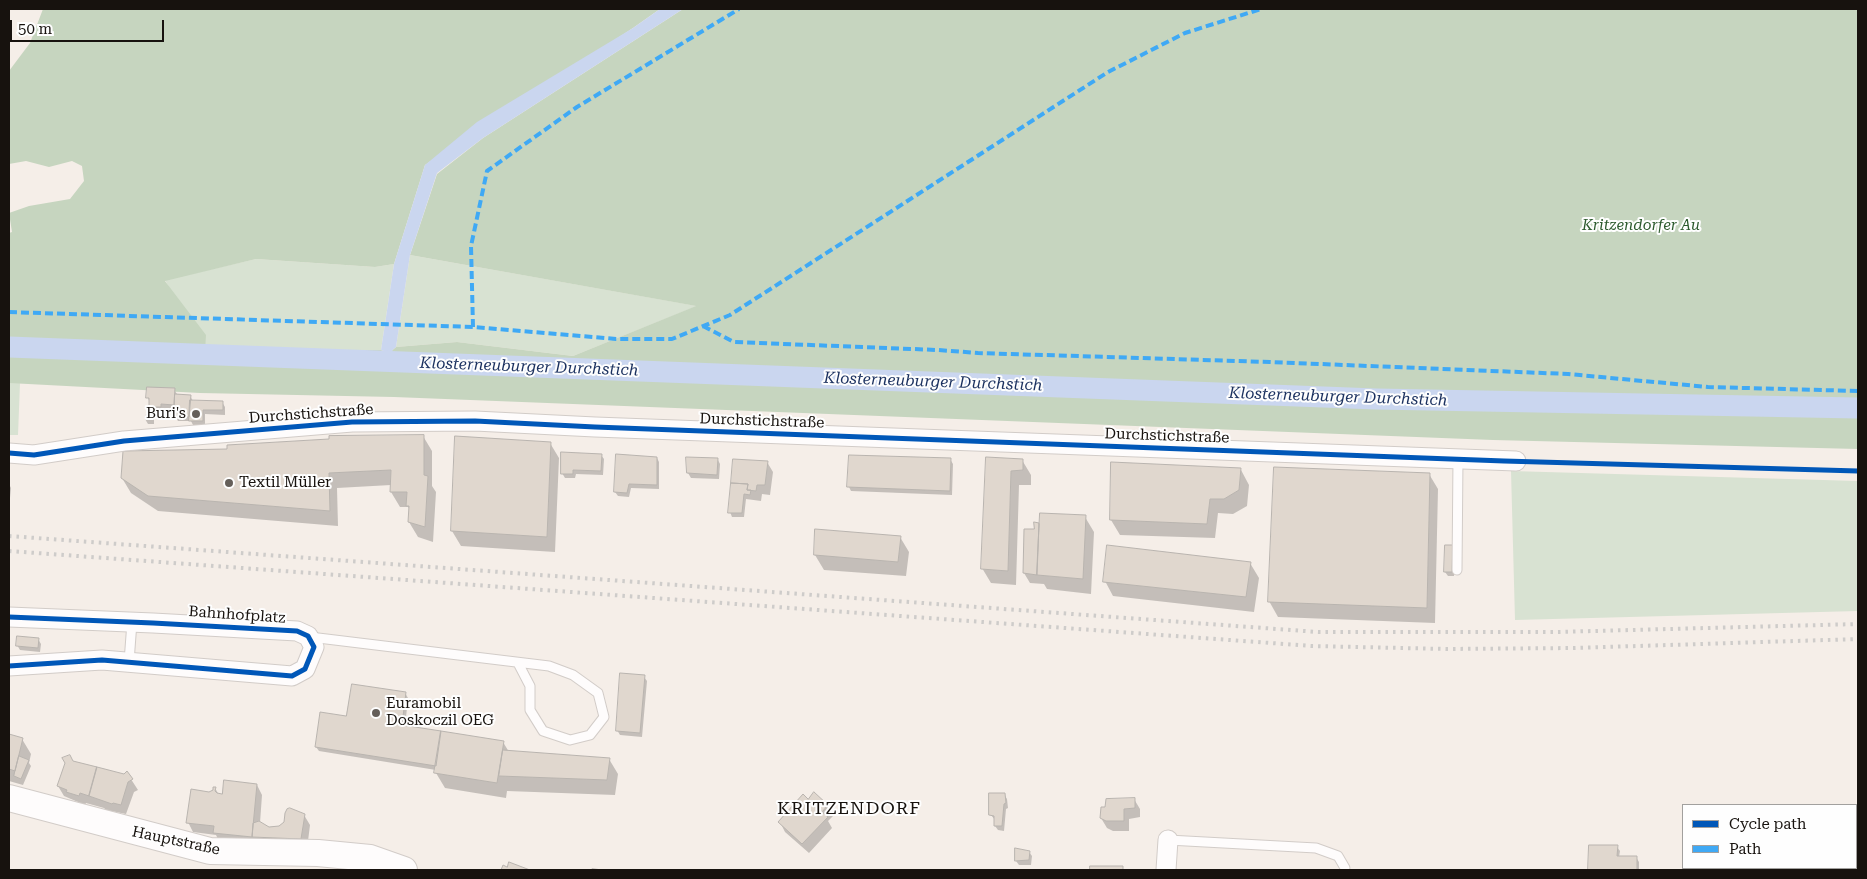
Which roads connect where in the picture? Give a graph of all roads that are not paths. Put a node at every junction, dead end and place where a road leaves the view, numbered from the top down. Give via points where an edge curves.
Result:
1 (9, 453) edge
2 (1458, 459) junction
3 (1516, 461) dead end
4 (1457, 570) dead end
5 (9, 617) edge
6 (132, 622) junction
7 (308, 636) junction
8 (129, 662) junction
9 (518, 662) junction
10 (9, 666) edge
11 (9, 798) edge
12 (1168, 840) joint
13 (1345, 868) dead end
14 (404, 870) edge
15 (1166, 870) edge

1 - 2 street, Durchstichstraße via 34,454 124,441 352,422 474,421
2 - 3 street, Durchstichstraße
2 - 4 lane
5 - 6 street, Bahnhofplatz
6 - 7 street, Bahnhofplatz via 297,631
6 - 8 lane
7 - 8 street via 314,647 305,669 292,676
7 - 9 lane
8 - 10 street via 102,660
9 - 9 lane via 549,666 573,675 598,692 604,717 590,736 570,740 543,731 530,710 530,686
11 - 14 main road, Hauptstraße via 210,851 362,857
12 - 13 lane via 1316,848 1338,856
12 - 15 street

